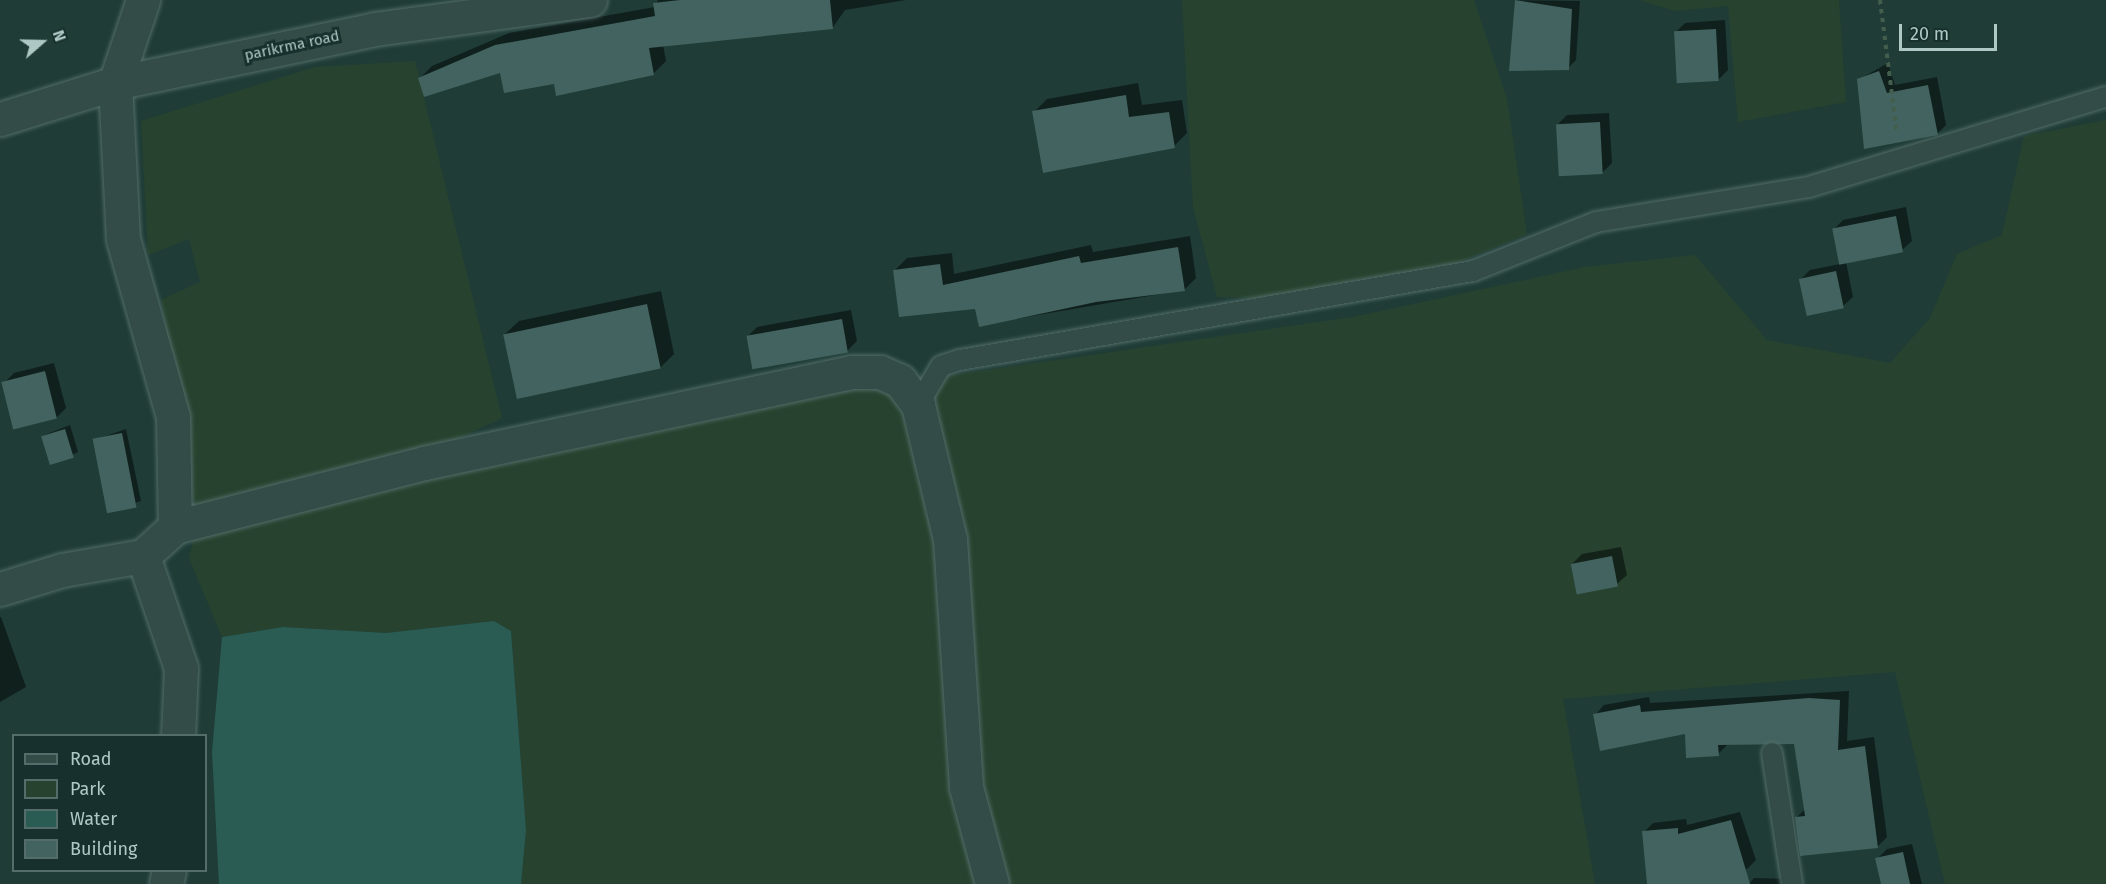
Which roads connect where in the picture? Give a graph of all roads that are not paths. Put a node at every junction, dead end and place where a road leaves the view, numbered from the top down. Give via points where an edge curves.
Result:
1 (143, 0) edge
2 (574, 1) edge
3 (116, 83) junction
4 (2106, 97) edge
5 (0, 119) edge
6 (918, 405) junction
7 (175, 527) junction
8 (143, 556) junction
9 (0, 589) edge
10 (178, 734) edge
11 (1772, 753) dead end
12 (992, 884) edge
13 (1792, 884) edge

1 - 3 street
2 - 3 street, parikrma road via 375,28
3 - 5 street, parikrma road
3 - 7 street via 123,239 173,417
4 - 6 lane via 1809,187 1596,222 1473,272 960,360 941,366
6 - 7 street via 900,381 880,372 852,372 424,463
6 - 12 street via 950,539 966,787
7 - 8 street
8 - 9 street via 62,570
8 - 10 street via 181,668
11 - 13 lane

